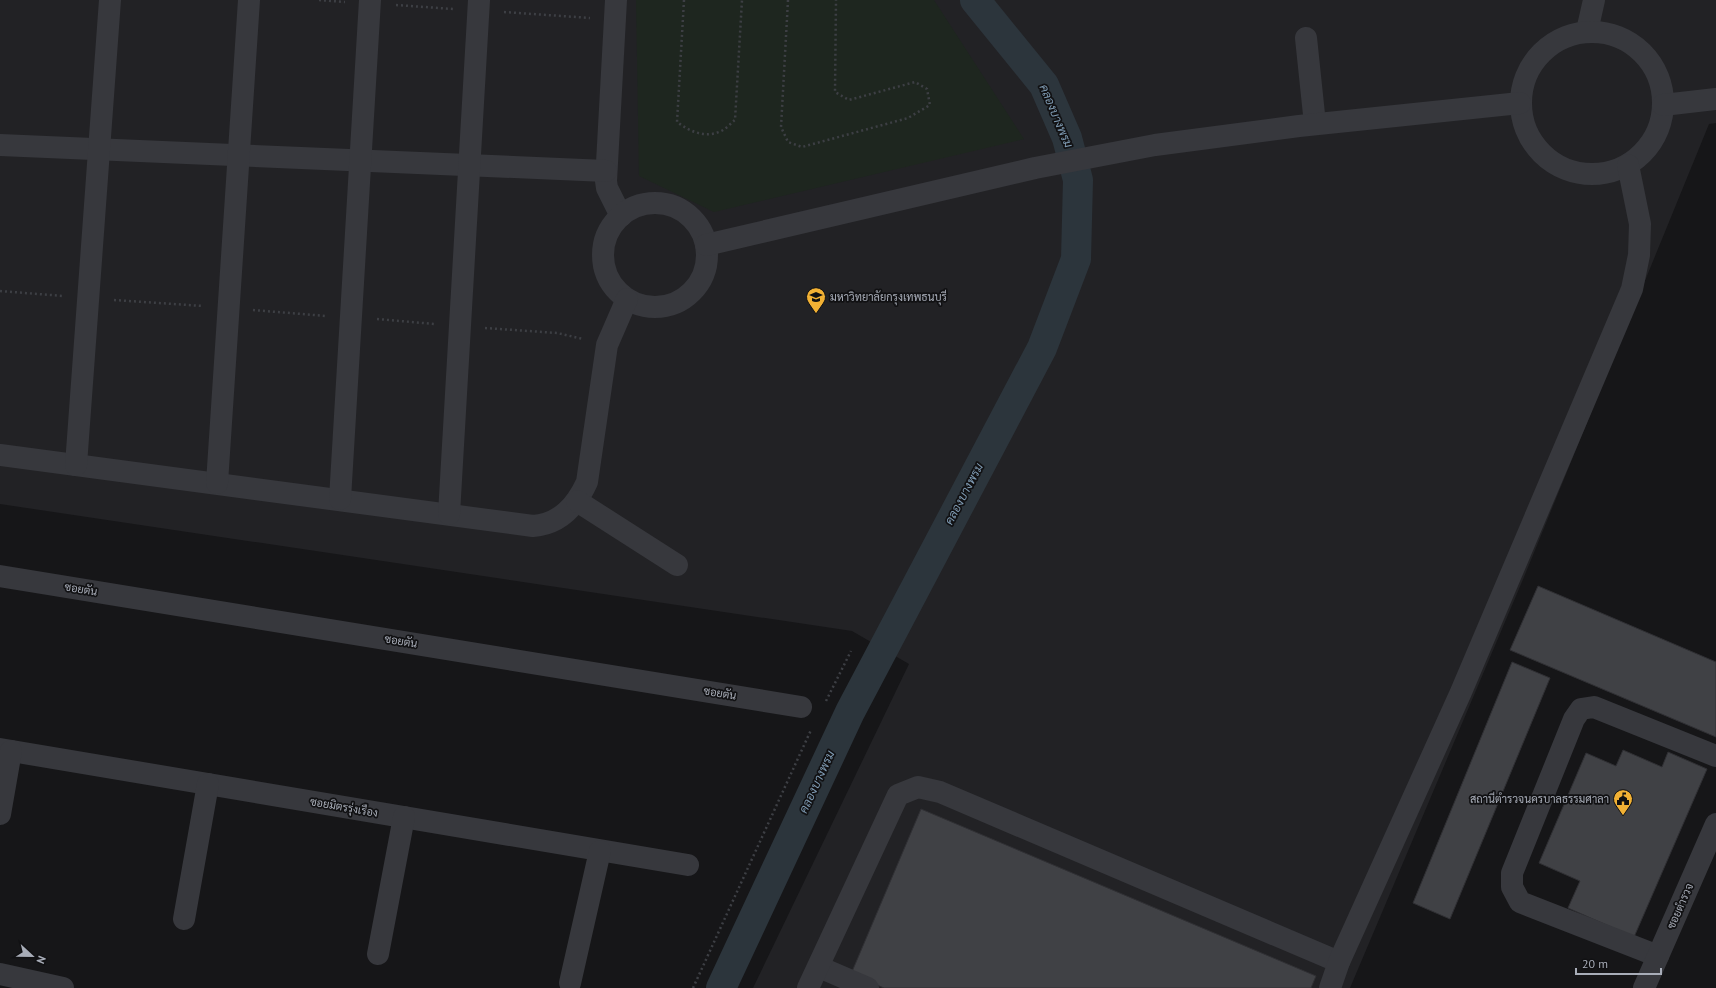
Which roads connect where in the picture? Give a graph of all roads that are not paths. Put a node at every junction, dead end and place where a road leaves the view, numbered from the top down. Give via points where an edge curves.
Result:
1 (110, 0) edge
2 (249, 0) edge
3 (370, 0) edge
4 (480, 0) edge
5 (616, 0) edge
6 (1594, 0) edge
7 (1587, 30) junction
8 (1306, 38) dead end
9 (1716, 99) edge
10 (1520, 104) junction
11 (1663, 105) junction
12 (1315, 124) junction
13 (0, 145) edge
14 (98, 149) junction
15 (239, 155) junction
16 (360, 160) junction
17 (469, 165) junction
18 (1628, 165) junction
19 (606, 171) junction
20 (621, 216) junction
21 (706, 245) junction
22 (627, 299) junction
23 (0, 455) edge
24 (76, 465) junction
25 (217, 483) junction
26 (340, 499) junction
27 (577, 501) junction
28 (449, 514) junction
29 (677, 565) dead end
30 (0, 576) edge
31 (801, 707) dead end
32 (5, 750) edge
33 (1716, 756) edge
34 (208, 784) junction
35 (0, 814) edge
36 (404, 817) junction
37 (1716, 824) edge
38 (600, 851) junction
39 (688, 865) dead end
40 (184, 919) dead end
41 (378, 954) dead end
42 (1658, 956) junction
43 (1340, 962) junction
44 (819, 966) junction
45 (0, 974) edge
46 (570, 983) dead end
47 (63, 988) edge
48 (808, 988) edge
49 (868, 988) edge
50 (1330, 988) edge
51 (1644, 988) edge

1 - 14 street
2 - 15 street
3 - 16 street
4 - 17 street
5 - 19 street
6 - 7 street
7 - 10 street via 1552,43 1536,57 1524,79
7 - 11 street via 1624,39 1648,59 1660,81
8 - 12 street
9 - 11 street
10 - 12 street
10 - 18 street via 1529,139 1545,158 1566,170 1591,175 1605,174
11 - 18 street via 1659,127 1647,148
12 - 21 street via 1155,146 1035,168
13 - 14 street
14 - 15 street
14 - 24 street
15 - 16 street
15 - 25 street
16 - 17 street
16 - 26 street
17 - 19 street
17 - 28 street
18 - 43 street via 1640,224 1639,255 1632,289 1461,692
19 - 20 street via 607,188
20 - 21 street via 635,207 652,203 670,205 685,212 697,224
20 - 22 street via 610,229 604,245 603,262 608,279 618,293
21 - 22 street via 707,257 703,274 695,288 682,300 666,306 649,307 632,303
22 - 27 street via 607,345 587,482
23 - 24 street
24 - 25 street
25 - 26 street
26 - 28 street
27 - 28 street via 562,516 533,526
27 - 29 street
30 - 31 street, ซอยตัน
32 - 34 street, ซอยมิตรรุ่งเรือง
32 - 35 street
33 - 42 street via 1594,707 1581,709 1574,719 1512,873 1512,887 1520,902
34 - 36 street, ซอยมิตรรุ่งเรือง
34 - 40 street
36 - 38 street, ซอยมิตรรุ่งเรือง
36 - 41 street
37 - 42 street, ซอยตำรวจ
38 - 39 street, ซอยมิตรรุ่งเรือง
38 - 46 street
42 - 51 street, ซอยตำรวจ
43 - 44 street via 940,792 918,787 898,795
43 - 50 street
44 - 48 street
44 - 49 street
45 - 47 street

